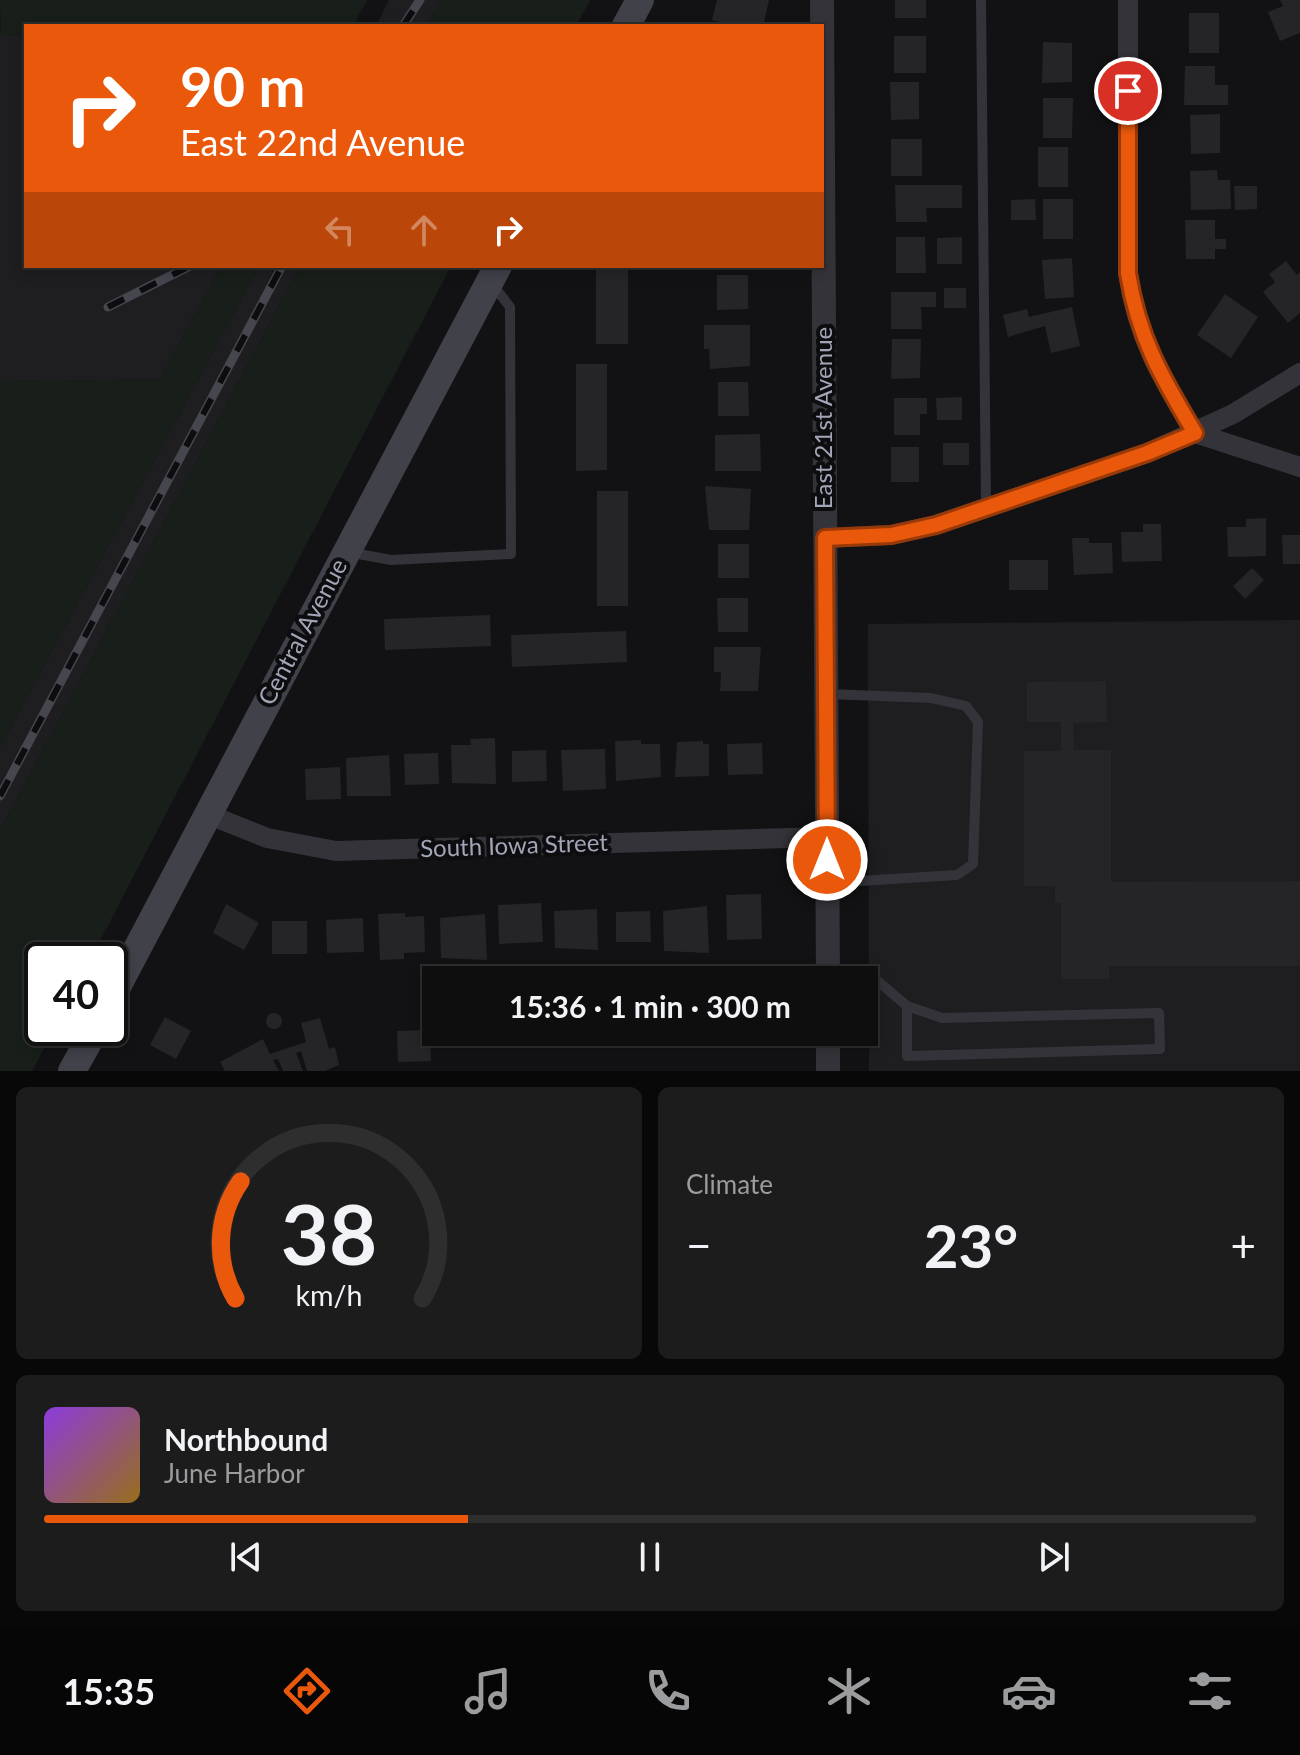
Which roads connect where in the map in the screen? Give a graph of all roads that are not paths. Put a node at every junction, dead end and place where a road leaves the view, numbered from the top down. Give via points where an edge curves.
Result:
1 (640, 0) edge
2 (822, 0) edge
3 (981, 0) edge
4 (1128, 0) edge
5 (627, 24) edge
6 (822, 24) edge
7 (823, 268) edge
8 (494, 273) edge
9 (1300, 373) edge
10 (1195, 433) junction
11 (1300, 467) edge
12 (986, 507) junction
13 (825, 538) junction
14 (346, 551) junction
15 (826, 694) junction
16 (207, 814) junction
17 (827, 837) junction
18 (827, 883) junction
19 (128, 965) edge
20 (828, 966) edge
21 (878, 981) edge
22 (907, 1006) junction
23 (86, 1046) edge
24 (828, 1046) edge
25 (72, 1071) edge
26 (828, 1071) edge

1 - 5 main road
2 - 6 street, East 21st Avenue
3 - 12 lane
4 - 10 street via 1128,273 1143,341
7 - 13 street, East 21st Avenue
8 - 14 main road, Central Avenue
8 - 14 lane via 510,307 511,554 391,560
9 - 10 street
10 - 11 street
10 - 12 street
12 - 13 street via 903,533
13 - 15 street, East 21st Avenue
14 - 16 main road, Central Avenue
15 - 17 street, East 21st Avenue
15 - 18 lane via 931,698 966,706 978,722 973,864 957,875
16 - 17 street, South Iowa Street via 267,838 336,851
16 - 19 main road, Central Avenue
17 - 18 street, East 21st Avenue
18 - 20 street, East 21st Avenue
21 - 22 lane
22 - 22 lane via 942,1018 1159,1013 1160,1049 907,1056
23 - 25 main road
24 - 26 street

